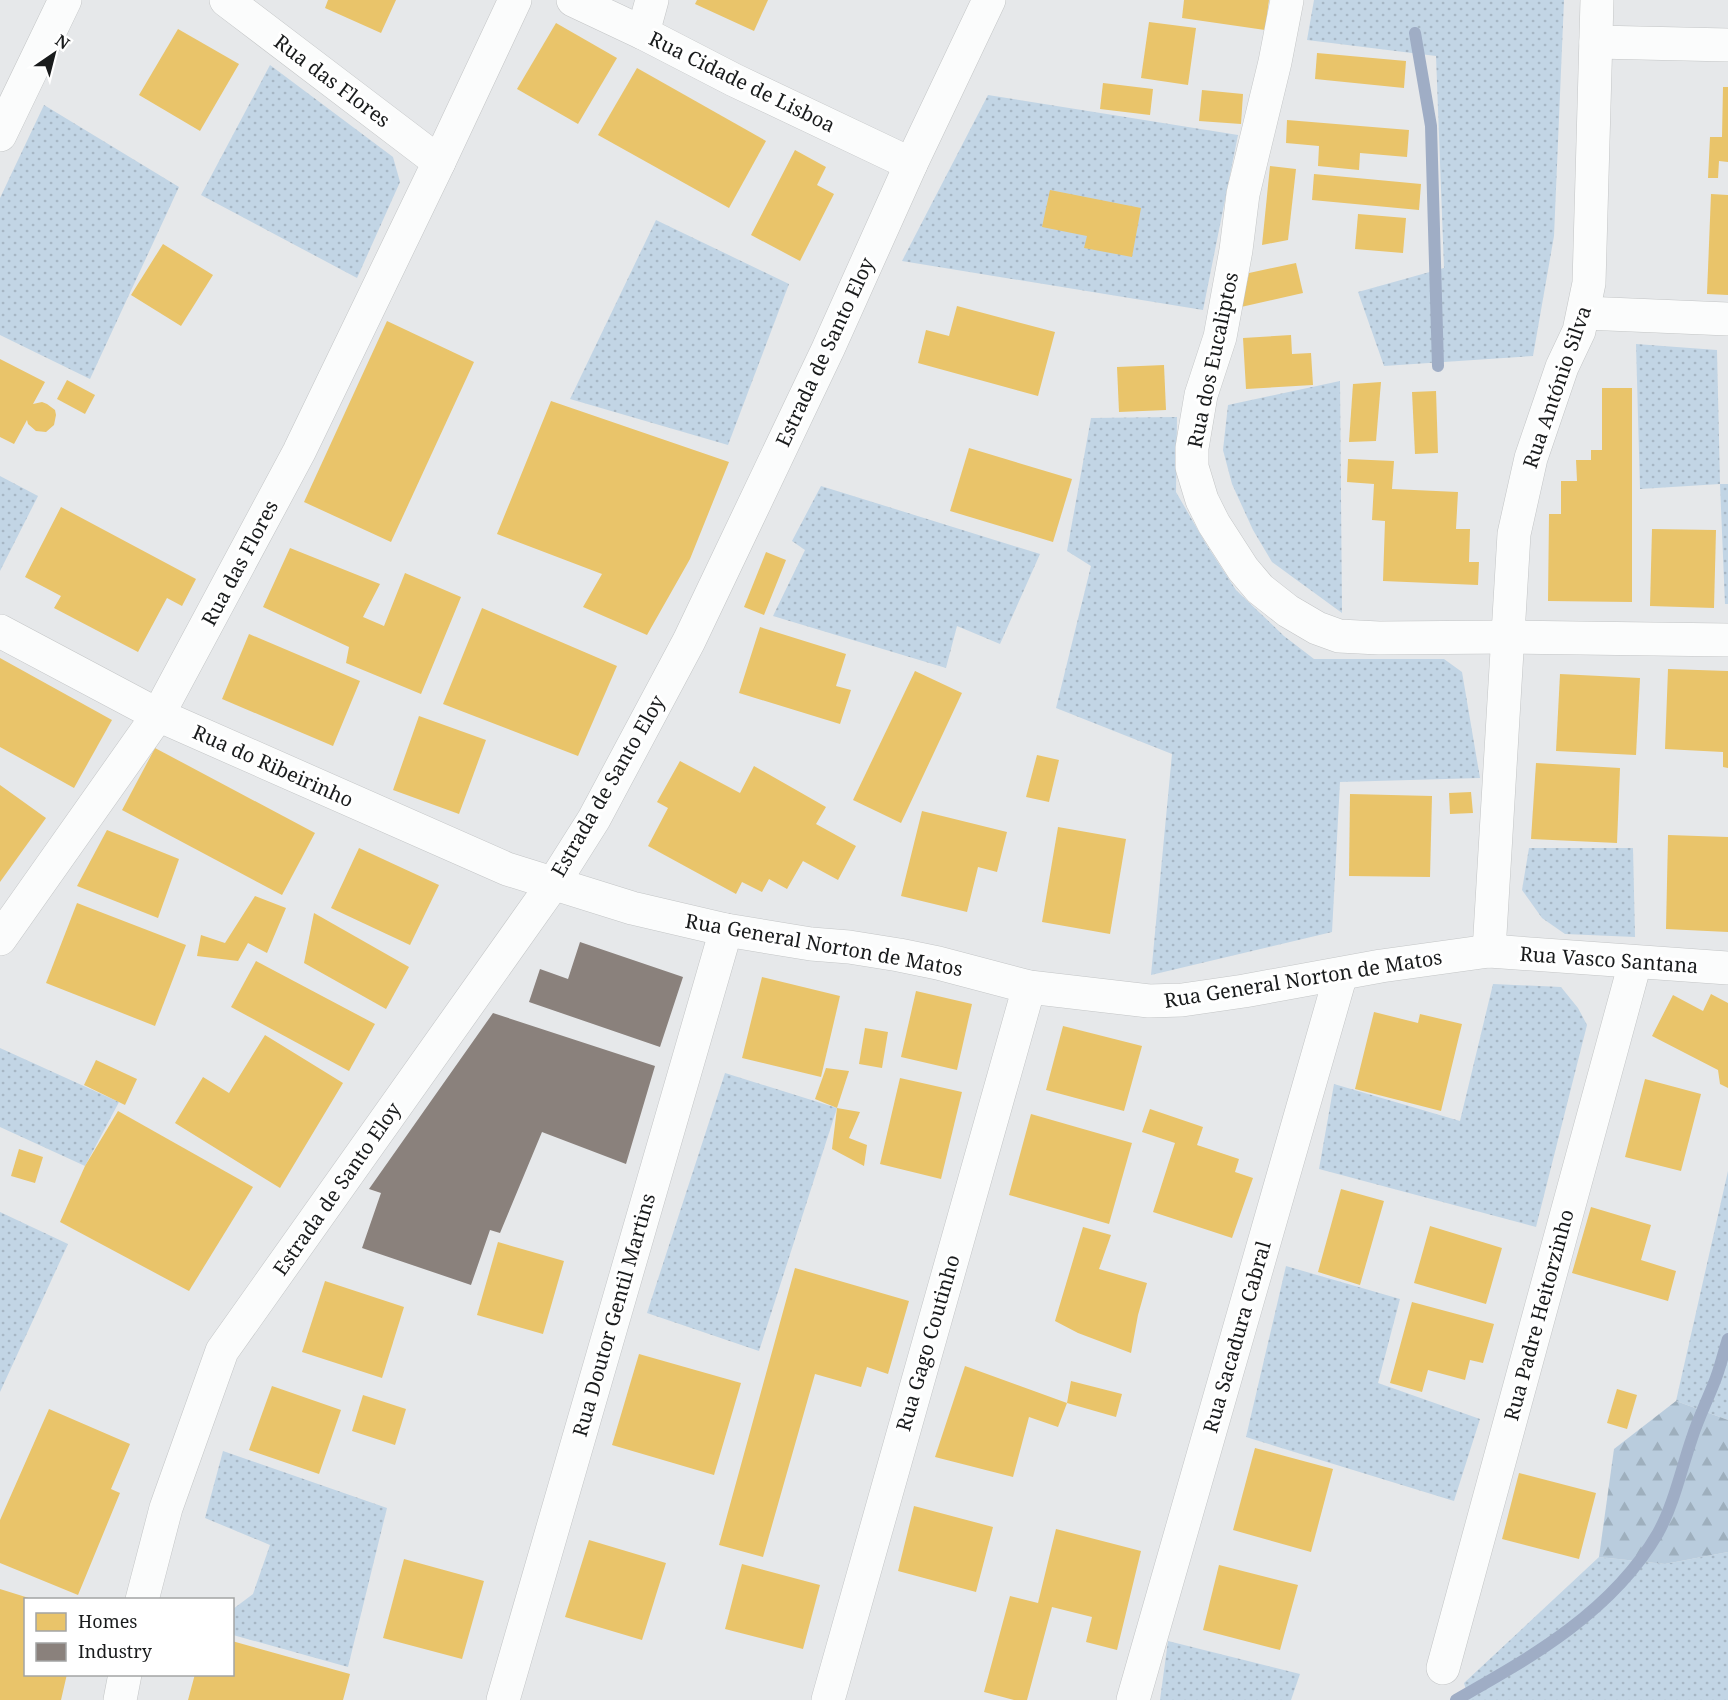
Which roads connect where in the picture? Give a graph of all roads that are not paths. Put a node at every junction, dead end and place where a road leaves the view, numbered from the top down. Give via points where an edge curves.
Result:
1 (65, 0) edge
2 (226, 0) edge
3 (515, 0) edge
4 (573, 0) edge
5 (652, 0) edge
6 (989, 0) edge
7 (1287, 0) edge
8 (1597, 0) edge
9 (643, 33) junction
10 (1596, 42) junction
11 (1728, 45) edge
12 (0, 135) edge
13 (439, 162) junction
14 (911, 164) junction
15 (1584, 313) junction
16 (1728, 319) edge
17 (0, 632) edge
18 (1509, 637) junction
19 (1728, 640) edge
20 (158, 715) junction
21 (553, 884) junction
22 (726, 930) junction
23 (0, 939) edge
24 (1490, 951) junction
25 (1635, 963) junction
26 (1728, 968) edge
27 (1341, 974) junction
28 (1029, 987) junction
29 (142, 1598) edge
30 (1443, 1668) dead end
31 (125, 1676) edge
32 (120, 1700) edge
33 (503, 1700) edge
34 (828, 1700) edge
35 (1133, 1700) edge

1 - 12 street
2 - 13 street, Rua das Flores
3 - 13 street, Rua das Flores
4 - 9 street, Rua Cidade de Lisboa
5 - 9 street
6 - 14 street, Estrada de Santo Eloy
7 - 18 street, Rua dos Eucaliptos via 1243,194 1220,337 1195,430 1192,467 1202,500 1214,525 1260,589 1317,628 1339,636 1369,638
8 - 10 street, Rua António Silva
9 - 14 street, Rua Cidade de Lisboa
10 - 11 street
10 - 15 street, Rua António Silva via 1589,283
13 - 20 street, Rua das Flores via 299,452
14 - 21 street, Estrada de Santo Eloy via 689,641 594,819
15 - 16 street
15 - 18 street, Rua António Silva via 1531,458 1514,534
17 - 20 street, Rua do Ribeirinho
18 - 19 street, Rua dos Eucaliptos
18 - 24 street, Rua António Silva
20 - 21 street, Rua do Ribeirinho via 507,869
20 - 23 street, Rua das Flores
21 - 22 street, Rua General Norton de Matos
21 - 29 street, Estrada de Santo Eloy via 222,1351 166,1508
22 - 28 street, Rua General Norton de Matos via 899,955
22 - 33 street, Rua Doutor Gentil Martins
24 - 25 street, Rua Vasco Santana
24 - 27 street, Rua General Norton de Matos
25 - 26 street, Rua Vasco Santana
25 - 30 street, Rua Padre Heitorzinho
27 - 28 street, Rua General Norton de Matos via 1182,1000 1149,1001
27 - 35 street, Rua Sacadura Cabral
28 - 34 street, Rua Gago Coutinho
31 - 32 street

